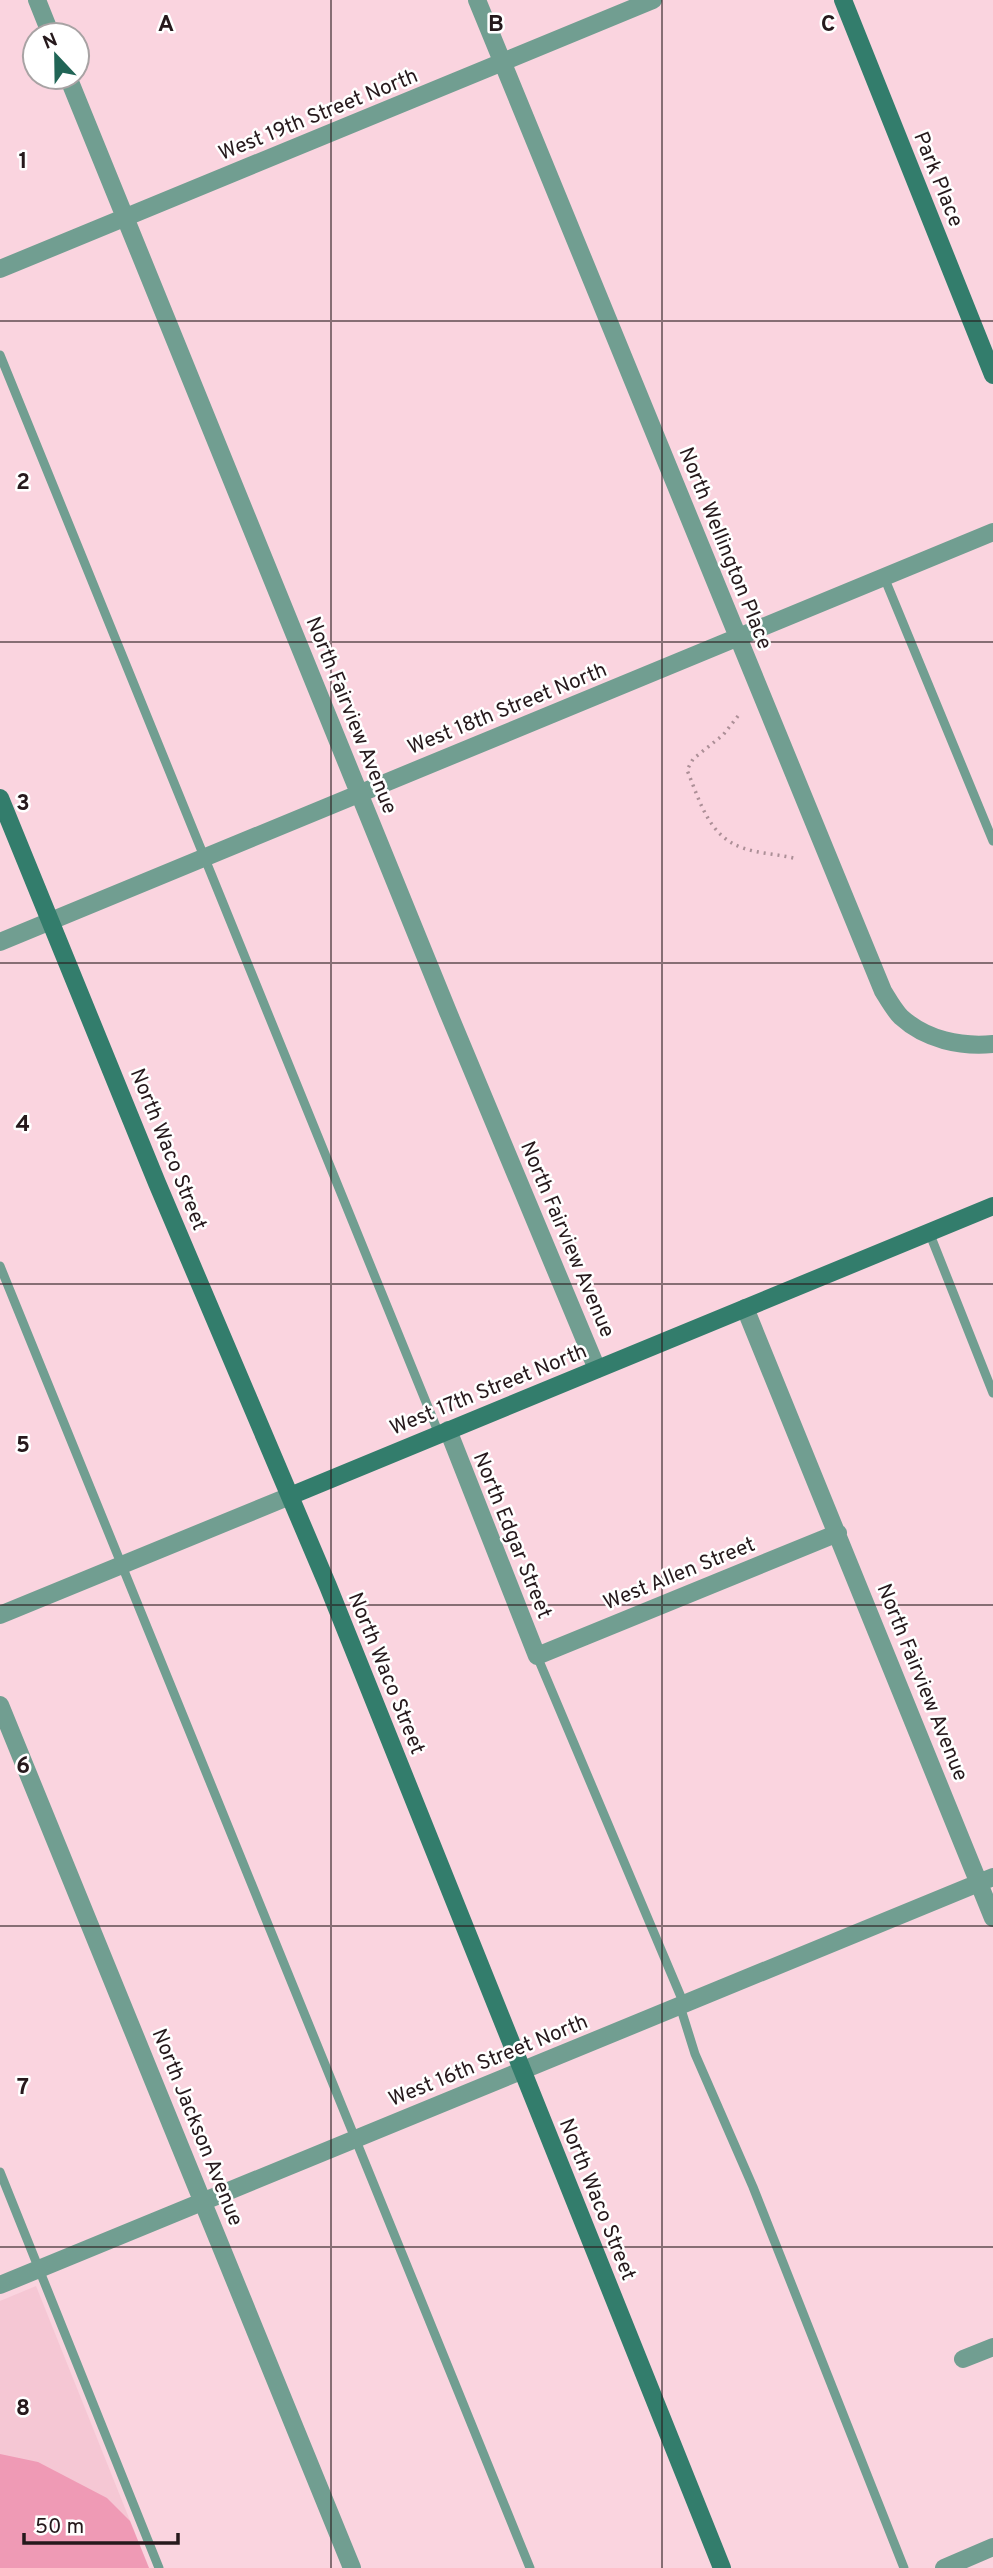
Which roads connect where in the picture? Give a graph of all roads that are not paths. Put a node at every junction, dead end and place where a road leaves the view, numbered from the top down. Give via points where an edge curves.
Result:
1 (37, 0) edge
2 (477, 0) edge
3 (843, 0) edge
4 (650, 1) edge
5 (45, 21) edge
6 (503, 62) junction
7 (74, 91) edge
8 (126, 218) junction
9 (0, 269) edge
10 (0, 355) edge
11 (993, 375) edge
12 (993, 532) edge
13 (884, 577) junction
14 (738, 637) junction
15 (360, 793) junction
16 (0, 798) edge
17 (993, 841) edge
18 (204, 858) junction
19 (50, 921) junction
20 (0, 942) edge
21 (993, 1044) edge
22 (993, 1206) edge
23 (929, 1232) junction
24 (0, 1266) edge
25 (745, 1308) junction
26 (597, 1369) junction
27 (993, 1393) edge
28 (443, 1432) junction
29 (290, 1496) junction
30 (838, 1533) junction
31 (122, 1565) junction
32 (0, 1615) edge
33 (537, 1656) junction
34 (0, 1705) edge
35 (986, 1880) edge
36 (993, 1918) edge
37 (682, 2005) junction
38 (522, 2071) junction
39 (356, 2139) junction
40 (0, 2172) edge
41 (204, 2202) junction
42 (39, 2269) junction
43 (0, 2285) edge
44 (993, 2347) edge
45 (963, 2359) dead end
46 (993, 2547) edge
47 (159, 2568) edge
48 (352, 2568) edge
49 (530, 2568) edge
50 (722, 2568) edge
51 (904, 2568) edge
52 (944, 2568) edge

1 - 5 street
2 - 6 street, North Wellington Place
3 - 11 street, Park Place
4 - 6 street, West 19th Street North
6 - 8 street, West 19th Street North
6 - 14 street, North Wellington Place
7 - 8 street, North Fairview Avenue
8 - 9 street, West 19th Street North
8 - 15 street, North Fairview Avenue
10 - 18 lane
12 - 13 street, West 18th Street North
13 - 14 street, West 18th Street North
13 - 17 lane
14 - 15 street, West 18th Street North
14 - 21 street, North Wellington Place via 883,990 900,1017 922,1032 948,1042
15 - 18 street, West 18th Street North
15 - 26 street, North Fairview Avenue
16 - 19 street, North Waco Street
18 - 19 street, West 18th Street North
18 - 28 lane
19 - 20 street, West 18th Street North
19 - 29 street, North Waco Street
22 - 23 street, West 17th Street North
23 - 25 street, West 17th Street North
23 - 27 lane
24 - 31 lane
25 - 26 street, West 17th Street North
25 - 30 street, North Fairview Avenue
26 - 28 street, West 17th Street North
28 - 29 street, West 17th Street North
28 - 33 street, North Edgar Street
29 - 31 street, West 17th Street North
29 - 38 street, North Waco Street
30 - 33 street, West Allen Street
30 - 35 street, North Fairview Avenue
31 - 32 street, West 17th Street North
31 - 39 lane
33 - 37 lane
34 - 41 street, North Jackson Avenue
35 - 36 street, North Fairview Avenue
35 - 37 street, West 16th Street North
37 - 38 street, West 16th Street North
37 - 51 lane via 695,2054
38 - 39 street, West 16th Street North
38 - 50 street, North Waco Street
39 - 41 street, West 16th Street North
39 - 49 lane
40 - 42 lane
41 - 42 street, West 16th Street North
41 - 48 street, North Jackson Avenue
42 - 43 street, West 16th Street North
42 - 47 lane
44 - 45 street
46 - 52 street

